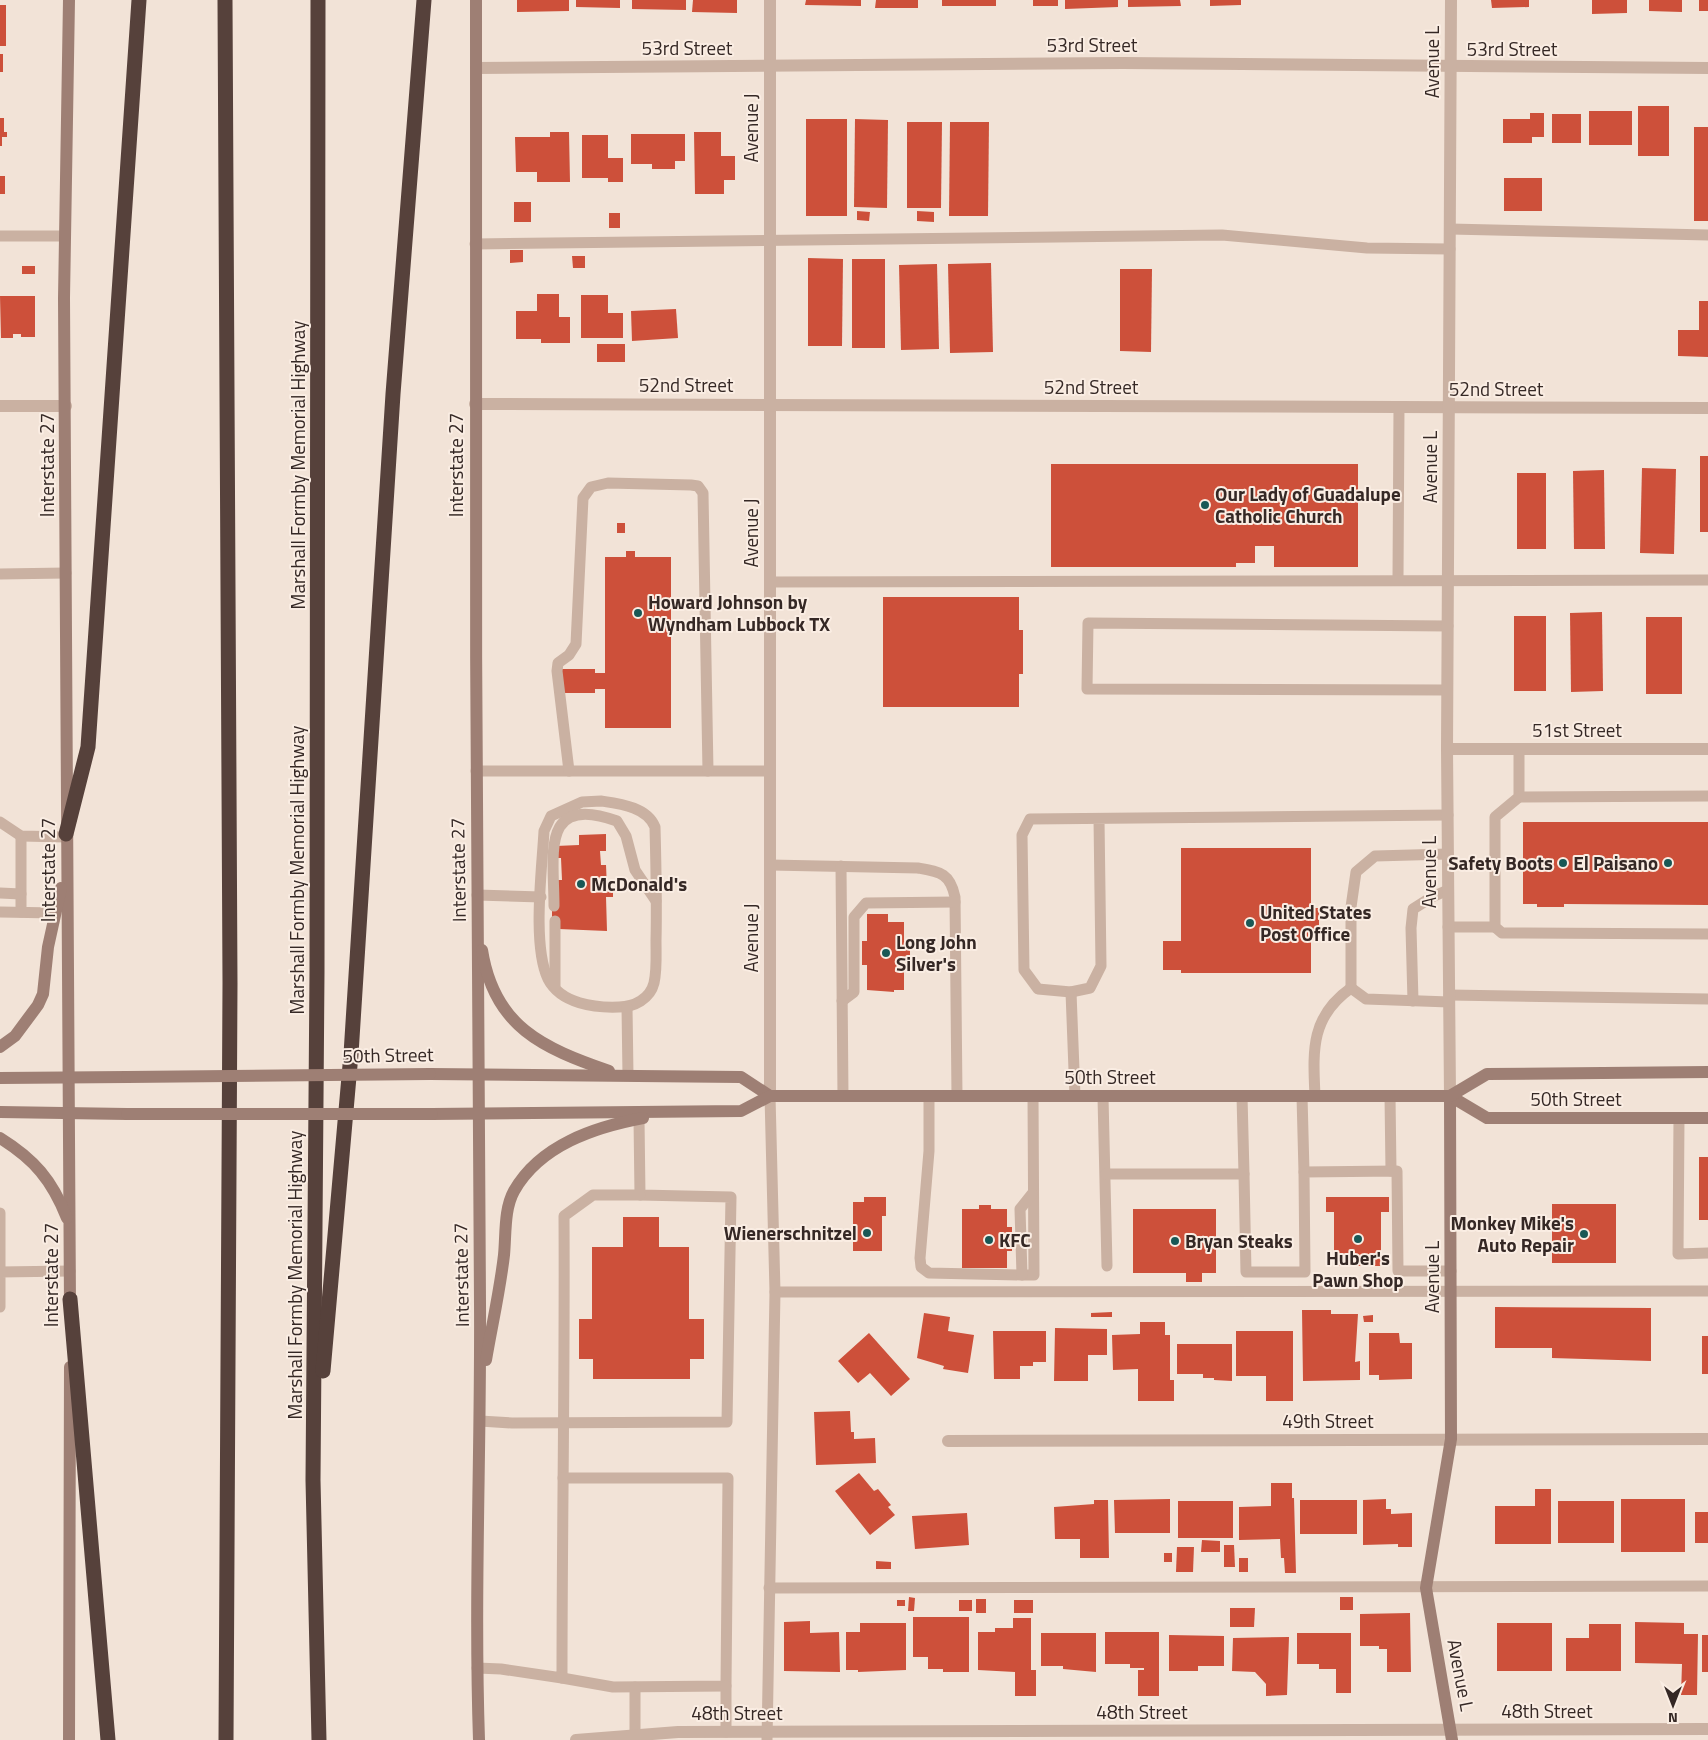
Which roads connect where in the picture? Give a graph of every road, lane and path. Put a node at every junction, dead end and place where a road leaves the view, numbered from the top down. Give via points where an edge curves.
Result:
1 (68, 0) edge
2 (139, 0) edge
3 (226, 0) edge
4 (318, 0) edge
5 (424, 0) edge
6 (476, 0) edge
7 (770, 0) edge
8 (1451, 0) edge
9 (769, 66) junction
10 (1451, 67) junction
11 (476, 68) junction
12 (1708, 68) edge
13 (1450, 229) junction
14 (1708, 235) edge
15 (0, 236) edge
16 (65, 236) junction
17 (769, 241) junction
18 (475, 244) junction
19 (1450, 249) junction
20 (475, 404) junction
21 (769, 404) junction
22 (0, 406) edge
23 (66, 406) junction
24 (1399, 407) junction
25 (1449, 407) junction
26 (1708, 408) edge
27 (66, 573) junction
28 (0, 574) edge
29 (1398, 579) junction
30 (1448, 579) junction
31 (1708, 580) edge
32 (770, 582) junction
33 (1448, 626) junction
34 (1447, 690) junction
35 (1447, 749) junction
36 (1519, 749) junction
37 (1708, 749) edge
38 (476, 771) junction
39 (569, 771) junction
40 (708, 771) junction
41 (770, 771) junction
42 (1708, 796) edge
43 (1519, 797) junction
44 (1448, 815) junction
45 (1099, 818) junction
46 (0, 822) edge
47 (66, 835) junction
48 (21, 836) junction
49 (1448, 854) junction
50 (770, 865) junction
51 (66, 866) junction
52 (841, 866) junction
53 (1448, 890) junction
54 (0, 893) edge
55 (21, 894) junction
56 (477, 895) junction
57 (541, 896) junction
58 (656, 901) junction
59 (955, 902) junction
60 (554, 906) dead end
61 (0, 912) edge
62 (21, 912) junction
63 (55, 913) junction
64 (478, 916) junction
65 (555, 921) dead end
66 (1448, 927) junction
67 (1495, 927) junction
68 (1708, 934) edge
69 (555, 986) junction
70 (1351, 988) junction
71 (1071, 992) junction
72 (1449, 999) junction
73 (1708, 999) edge
74 (842, 1001) junction
75 (1413, 1001) junction
76 (627, 1007) junction
77 (0, 1047) edge
78 (1708, 1072) edge
79 (478, 1073) junction
80 (623, 1074) junction
81 (68, 1077) junction
82 (0, 1078) edge
83 (770, 1096) junction
84 (843, 1096) junction
85 (929, 1096) junction
86 (957, 1096) junction
87 (1033, 1096) junction
88 (1075, 1096) junction
89 (1242, 1096) junction
90 (1302, 1096) junction
91 (1316, 1096) junction
92 (1390, 1096) junction
93 (1450, 1096) junction
94 (1103, 1097) junction
95 (0, 1112) edge
96 (676, 1112) junction
97 (69, 1114) junction
98 (478, 1114) junction
99 (1679, 1118) junction
100 (1708, 1118) edge
101 (639, 1119) junction
102 (0, 1138) edge
103 (1390, 1171) junction
104 (1304, 1172) junction
105 (1106, 1174) junction
106 (1244, 1174) junction
107 (640, 1195) junction
108 (0, 1213) edge
109 (70, 1223) junction
110 (1708, 1253) edge
111 (1107, 1266) dead end
112 (70, 1271) junction
113 (1451, 1271) junction
114 (0, 1272) edge
115 (1708, 1291) edge
116 (775, 1292) junction
117 (1451, 1292) junction
118 (70, 1299) junction
119 (0, 1307) edge
120 (481, 1395) junction
121 (480, 1421) junction
122 (565, 1423) junction
123 (1451, 1439) junction
124 (1708, 1439) edge
125 (948, 1441) dead end
126 (563, 1478) junction
127 (313, 1480) junction
128 (1708, 1586) edge
129 (769, 1588) junction
130 (1426, 1588) junction
131 (477, 1668) junction
132 (562, 1678) junction
133 (726, 1686) junction
134 (635, 1687) junction
135 (1708, 1729) edge
136 (726, 1732) junction
137 (635, 1735) junction
138 (1452, 1735) edge
139 (766, 1736) edge
140 (69, 1740) edge
141 (108, 1740) edge
142 (226, 1740) edge
143 (319, 1740) edge
144 (479, 1740) edge
145 (576, 1740) edge

1 - 16 main road, Interstate 27
2 - 47 highway via 88,747
3 - 142 highway via 230,973
4 - 127 highway, Marshall Formby Memorial Highway
5 - 127 highway via 393,394 351,1054
6 - 11 main road, Interstate 27
7 - 9 street, Avenue J
8 - 10 street, Avenue L
9 - 10 street, 53rd Street via 1123,63
9 - 11 street, 53rd Street
9 - 17 street, Avenue J
10 - 12 street, 53rd Street
10 - 13 street, Avenue L
11 - 18 main road, Interstate 27
13 - 14 lane
13 - 19 street, Avenue L
15 - 16 lane
16 - 23 main road, Interstate 27
17 - 18 lane
17 - 19 lane via 1222,235 1367,248
17 - 21 street, Avenue J
18 - 20 main road, Interstate 27
19 - 25 street, Avenue L
20 - 21 street, 52nd Street
20 - 38 main road, Interstate 27
21 - 24 street, 52nd Street
21 - 32 street, Avenue J
22 - 23 street
23 - 27 main road, Interstate 27
24 - 25 street, 52nd Street
24 - 29 lane
25 - 26 street, 52nd Street
25 - 30 street, Avenue L
27 - 28 lane
27 - 47 main road, Interstate 27
29 - 30 lane
29 - 32 lane
30 - 31 lane
30 - 33 street, Avenue L
32 - 41 street, Avenue J
33 - 34 street, Avenue L
33 - 34 lane via 1088,622 1087,680 1087,689
34 - 35 street, Avenue L
35 - 36 street, 51st Street
35 - 44 street, Avenue L
36 - 37 street, 51st Street
36 - 43 lane
38 - 39 lane
38 - 56 main road, Interstate 27
39 - 40 lane
39 - 40 lane via 558,663 576,644 583,498 591,487 608,483 691,485 698,486 703,493
40 - 41 lane
41 - 50 street, Avenue J
42 - 43 lane
43 - 67 lane via 1495,817
44 - 45 lane
44 - 49 street, Avenue L
45 - 71 lane via 1100,966 1090,988
45 - 71 lane via 1030,819 1022,835 1024,970 1038,990
46 - 48 lane
47 - 48 lane
47 - 51 main road, Interstate 27
48 - 55 lane
49 - 53 street, Avenue L
49 - 70 lane via 1375,856 1356,872 1351,907
50 - 52 lane
50 - 83 street, Avenue J
51 - 63 main road
51 - 81 main road, Interstate 27
52 - 59 lane via 918,868 940,872 952,883
52 - 74 lane
53 - 66 street, Avenue L
53 - 75 lane via 1413,909
54 - 55 lane
55 - 62 lane
56 - 57 lane
56 - 64 main road, Interstate 27
57 - 58 lane via 544,831 551,816 582,802 601,801 651,817 656,827
57 - 69 lane via 541,952 549,980
58 - 60 lane via 633,865 626,836 618,821 602,816 579,815 566,819 557,828 554,840
58 - 76 lane via 654,984 649,994
59 - 74 lane via 866,903 854,917 854,992
59 - 86 lane
61 - 62 lane
62 - 63 lane
63 - 77 main road via 43,994 15,1036
64 - 79 main road, Interstate 27
64 - 80 main road via 483,954 493,987 522,1030 544,1045
65 - 69 lane
66 - 67 lane
66 - 72 street, Avenue L
67 - 68 lane via 1502,933
69 - 76 lane via 571,999 584,1004 604,1008
70 - 75 lane via 1366,999
70 - 91 lane via 1334,1000 1317,1036 1313,1053
71 - 88 lane
72 - 73 lane
72 - 75 lane
72 - 93 street, Avenue L
74 - 84 lane
76 - 80 lane
78 - 93 main road, 50th Street via 1486,1074
79 - 80 main road, 50th Street
79 - 81 main road, 50th Street, bridge
79 - 98 main road, Interstate 27
80 - 83 main road, 50th Street via 741,1077
81 - 82 main road, 50th Street
81 - 97 main road, Interstate 27
83 - 84 main road, 50th Street
83 - 96 main road, 50th Street via 740,1111
83 - 116 lane
84 - 85 main road, 50th Street
85 - 86 main road, 50th Street
85 - 87 lane via 929,1151 921,1267 929,1273 1034,1275
86 - 87 main road, 50th Street
87 - 88 main road, 50th Street
88 - 94 main road, 50th Street
89 - 90 main road, 50th Street
89 - 94 main road, 50th Street
89 - 106 lane
90 - 91 main road, 50th Street
90 - 104 lane
91 - 92 main road, 50th Street
92 - 93 main road, 50th Street
92 - 103 lane
93 - 99 main road, 50th Street via 1488,1118
93 - 113 main road, Avenue L
94 - 105 lane
95 - 97 main road, 50th Street
96 - 98 main road, 50th Street
96 - 101 main road
97 - 98 main road, 50th Street, bridge
97 - 109 main road, Interstate 27
98 - 120 main road, Interstate 27
99 - 100 main road, 50th Street
99 - 110 lane via 1678,1254
101 - 107 lane
101 - 120 main road via 616,1123 563,1144 535,1164 514,1192 507,1218
102 - 109 main road via 32,1160 51,1185
103 - 104 lane
103 - 113 lane via 1397,1171 1398,1271
104 - 106 lane via 1305,1272 1246,1272
105 - 106 lane
105 - 111 lane
107 - 122 lane via 593,1195 564,1216
107 - 122 lane via 731,1197 727,1422
108 - 114 lane
109 - 112 main road, Interstate 27
112 - 114 lane
112 - 118 main road, Interstate 27
113 - 117 main road, Avenue L
114 - 119 lane
115 - 117 lane
116 - 117 lane
116 - 129 lane
117 - 123 main road, Avenue L
118 - 140 main road, Interstate 27
118 - 141 highway
120 - 121 main road, Interstate 27
121 - 122 lane
121 - 131 main road, Interstate 27
122 - 126 lane
123 - 124 street, 49th Street
123 - 125 street, 49th Street
123 - 130 main road, Avenue L
126 - 132 lane
126 - 133 lane via 728,1478
127 - 143 highway, Marshall Formby Memorial Highway
128 - 130 lane
129 - 130 lane
129 - 139 lane
130 - 138 main road, Avenue L
131 - 132 lane
131 - 144 main road, Interstate 27
132 - 134 lane via 613,1687
133 - 134 lane
133 - 136 lane
134 - 137 lane
135 - 138 street, 48th Street
136 - 137 street, 48th Street
136 - 139 street, 48th Street
137 - 145 street, 48th Street
138 - 139 street, 48th Street

